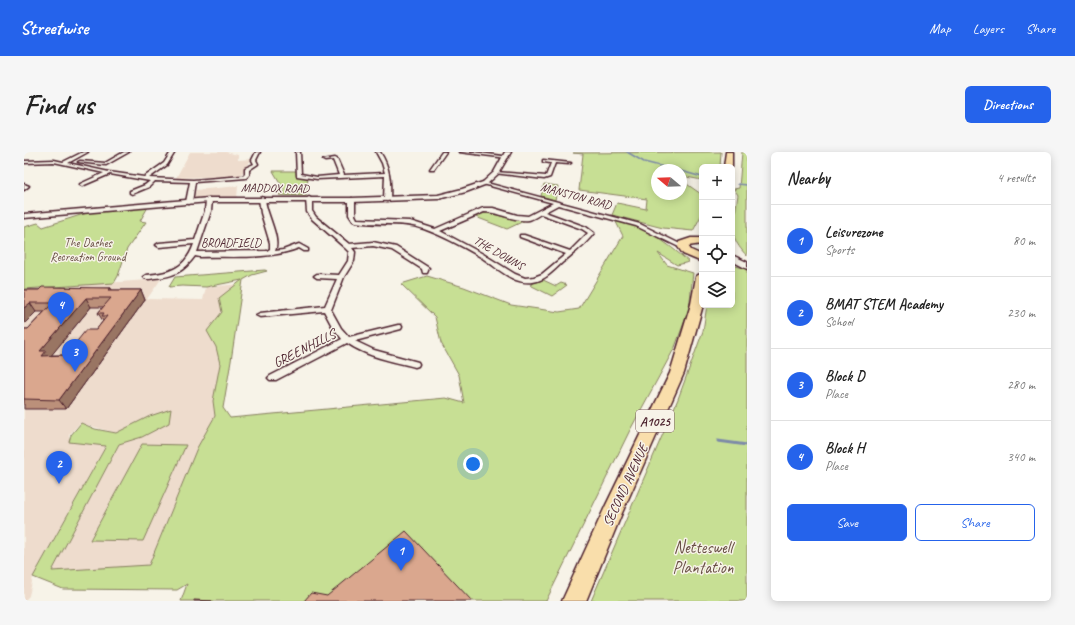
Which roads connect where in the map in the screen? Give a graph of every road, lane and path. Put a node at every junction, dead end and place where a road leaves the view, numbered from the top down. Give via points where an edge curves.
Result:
1 (86, 152) edge
2 (127, 152) edge
3 (173, 152) edge
4 (258, 152) edge
5 (298, 152) edge
6 (378, 152) edge
7 (444, 152) edge
8 (461, 152) edge
9 (729, 152) edge
10 (507, 154) edge
11 (325, 160) dead end
12 (545, 161) dead end
13 (24, 162) edge
14 (66, 162) junction
15 (553, 162) junction
16 (569, 163) dead end
17 (728, 164) edge
18 (432, 168) dead end
19 (109, 173) junction
20 (496, 173) junction
21 (388, 174) junction
22 (342, 177) junction
23 (144, 179) junction
24 (154, 180) junction
25 (194, 181) junction
26 (485, 183) junction
27 (24, 185) edge
28 (82, 185) dead end
29 (24, 189) edge
30 (132, 192) dead end
31 (262, 199) junction
32 (309, 199) junction
33 (387, 199) junction
34 (209, 200) junction
35 (352, 200) junction
36 (189, 202) junction
37 (557, 203) junction
38 (541, 212) junction
39 (24, 216) edge
40 (436, 231) junction
41 (522, 236) dead end
42 (196, 242) junction
43 (699, 242) edge
44 (685, 244) junction
45 (159, 245) dead end
46 (348, 246) junction
47 (306, 250) dead end
48 (194, 253) junction
49 (269, 253) junction
50 (570, 253) junction
51 (699, 260) edge
52 (735, 260) edge
53 (735, 264) edge
54 (747, 267) edge
55 (425, 272) dead end
56 (317, 276) dead end
57 (146, 277) dead end
58 (341, 277) junction
59 (699, 293) edge
60 (328, 308) junction
61 (260, 315) dead end
62 (398, 326) dead end
63 (347, 340) junction
64 (415, 364) dead end
65 (273, 378) dead end
66 (574, 601) edge

1 - 14 street
2 - 14 street via 106,164
3 - 23 street via 158,171
4 - 25 street via 254,160 256,164 247,169 248,173 244,177
5 - 22 street via 299,175 317,178
6 - 21 street via 384,160
7 - 18 street
8 - 10 street
9 - 17 main road
10 - 20 street, MADDOX ROAD
11 - 22 street via 335,159
12 - 15 street
13 - 14 street
14 - 19 street
15 - 16 street
15 - 20 street via 548,176 544,178
19 - 23 street
19 - 28 street
20 - 26 street, MADDOX ROAD
21 - 22 street
21 - 33 street
23 - 24 street
24 - 25 street
24 - 30 street
25 - 36 street
26 - 33 street, MADDOX ROAD via 438,197
26 - 37 street, MANSTON ROAD
27 - 29 street via 27,186
31 - 32 street, MADDOX ROAD
31 - 34 street, MADDOX ROAD
31 - 49 street, BROADFIELD via 262,210 274,242
32 - 35 street, MADDOX ROAD
32 - 46 street via 310,211 316,219
33 - 35 street, MADDOX ROAD
34 - 36 street, MADDOX ROAD
34 - 42 street, BROADFIELD via 208,211
35 - 40 street, THE DOWNS via 354,220 408,222
36 - 39 street, MADDOX ROAD
37 - 38 street, THE DOWNS
37 - 44 street, MANSTON ROAD via 638,225
38 - 40 street, THE DOWNS via 529,218 521,218 493,210 483,210
38 - 50 street, THE DOWNS via 591,233
40 - 50 street, THE DOWNS via 483,256 515,277 528,280 539,279
41 - 50 street, THE DOWNS
42 - 45 street, BROADFIELD
42 - 48 street, BROADFIELD
43 - 44 main road
44 - 51 main road via 687,252
46 - 55 street via 373,244 394,248 426,268
46 - 58 street, GREENHILLS via 352,252 351,261
47 - 49 street, BROADFIELD via 299,246 284,252
48 - 49 street, BROADFIELD
48 - 57 street, BROADFIELD via 185,266 176,272
52 - 54 street
53 - 54 street
56 - 58 street
58 - 60 street, GREENHILLS
59 - 66 main road, SECOND AVENUE / A1025 via 677,373
60 - 61 street, GREENHILLS
60 - 63 street, GREENHILLS via 333,324
62 - 63 street, GREENHILLS
63 - 64 street, GREENHILLS via 380,356
63 - 65 street, GREENHILLS

